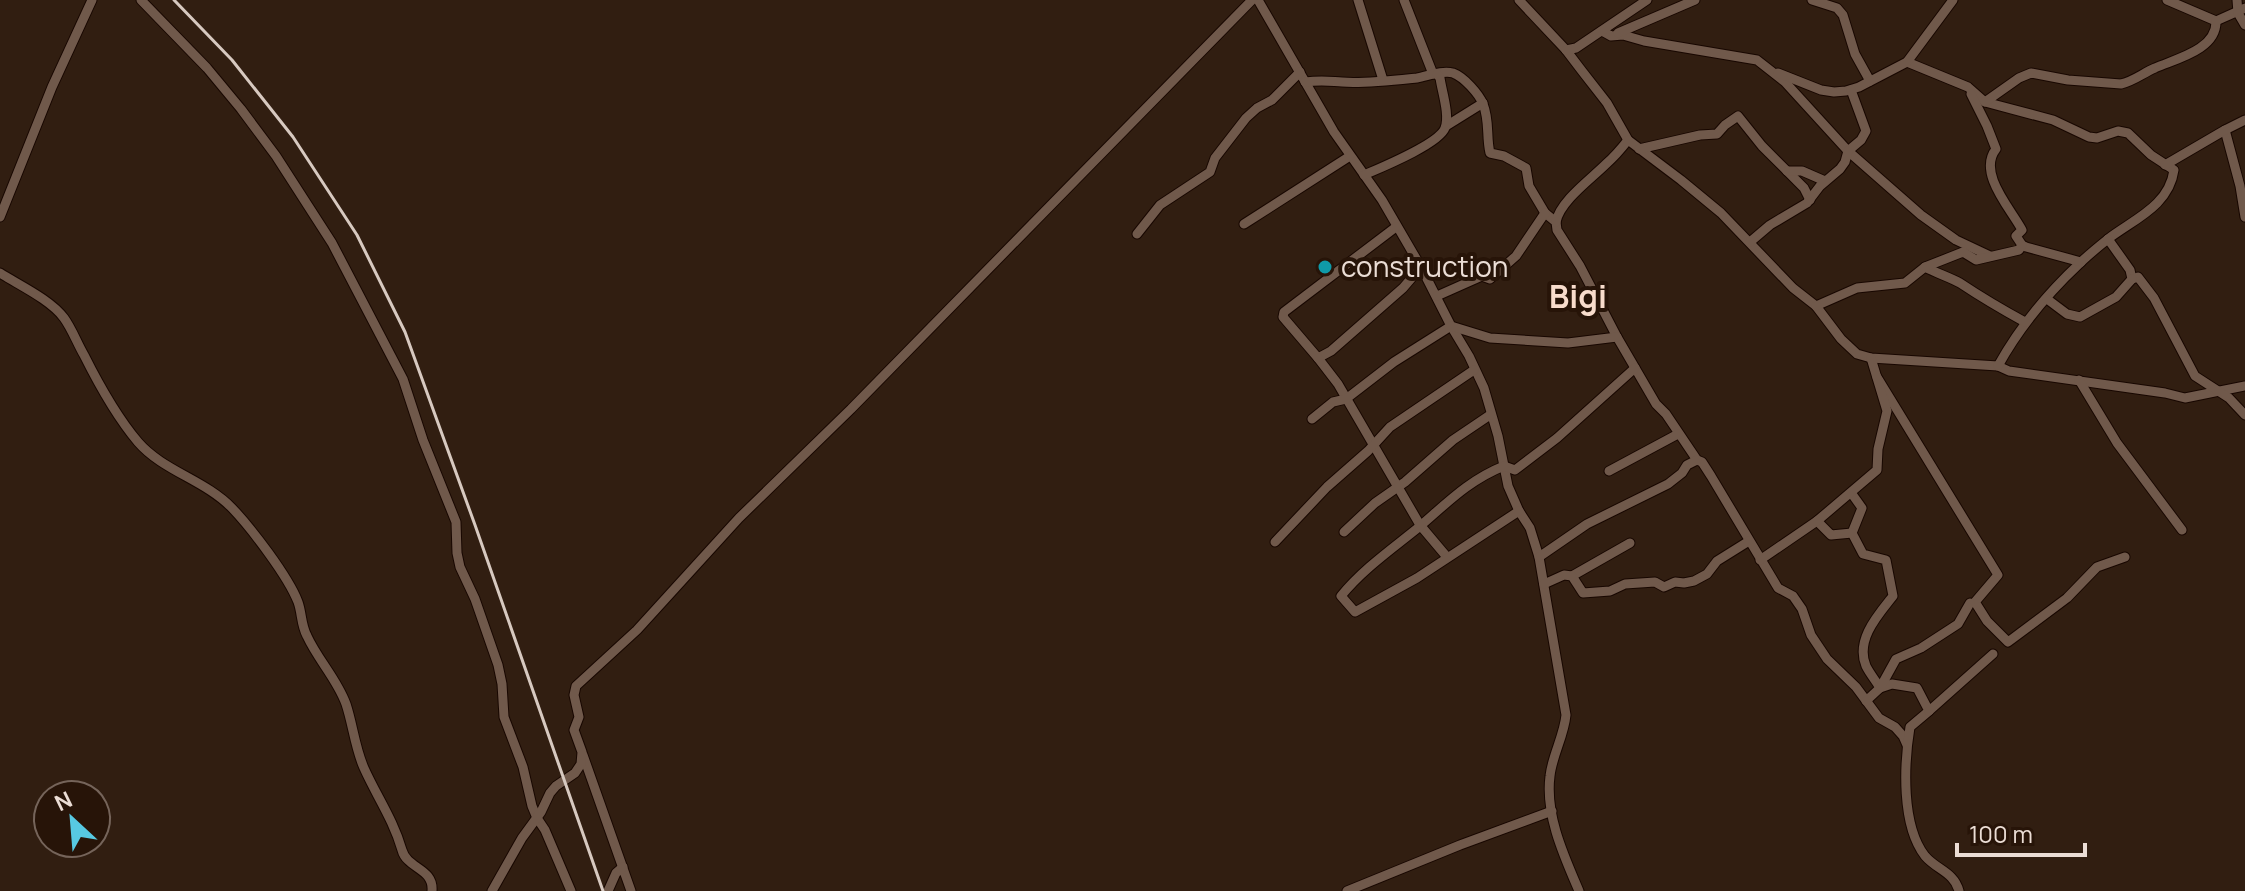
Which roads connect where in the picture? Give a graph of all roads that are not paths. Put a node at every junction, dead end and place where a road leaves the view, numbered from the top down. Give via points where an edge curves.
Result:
1 (92, 0) edge
2 (141, 0) edge
3 (1255, 0) edge
4 (1358, 0) edge
5 (1404, 0) edge
6 (1519, 0) edge
7 (1647, 0) edge
8 (1695, 0) edge
9 (1812, 0) edge
10 (1953, 0) edge
11 (2167, 0) edge
12 (2237, 0) edge
13 (2241, 11) edge
14 (2216, 21) junction
15 (2245, 25) edge
16 (1606, 34) junction
17 (1566, 50) junction
18 (1907, 62) junction
19 (1770, 70) junction
20 (1300, 72) junction
21 (1435, 74) junction
22 (1383, 80) junction
23 (1870, 81) junction
24 (1305, 82) junction
25 (1968, 87) junction
26 (1851, 90) junction
27 (1985, 102) junction
28 (1483, 103) junction
29 (2245, 120) edge
30 (1446, 126) junction
31 (2225, 130) junction
32 (1628, 140) junction
33 (1639, 149) junction
34 (1848, 151) junction
35 (1350, 156) junction
36 (2165, 165) junction
37 (1787, 171) junction
38 (1364, 175) junction
39 (1825, 181) junction
40 (1810, 200) junction
41 (2245, 212) edge
42 (1545, 213) junction
43 (0, 217) edge
44 (1556, 222) junction
45 (1244, 224) dead end
46 (1396, 227) junction
47 (1137, 234) dead end
48 (2108, 239) junction
49 (1750, 242) junction
50 (2022, 245) junction
51 (1990, 256) junction
52 (2081, 262) junction
53 (1421, 267) junction
54 (1925, 267) junction
55 (0, 273) edge
56 (2132, 279) junction
57 (1437, 296) junction
58 (2047, 299) junction
59 (1816, 306) junction
60 (2025, 322) junction
61 (1451, 326) junction
62 (1617, 337) junction
63 (1318, 358) junction
64 (1871, 358) junction
65 (1998, 366) junction
66 (1635, 368) junction
67 (1474, 370) junction
68 (1877, 377) junction
69 (2079, 380) junction
70 (2245, 386) edge
71 (2217, 392) junction
72 (1346, 399) junction
73 (1490, 415) junction
74 (2245, 415) edge
75 (1312, 419) dead end
76 (1678, 434) junction
77 (1372, 445) junction
78 (1697, 460) junction
79 (1504, 466) junction
80 (1609, 471) dead end
81 (1398, 487) junction
82 (1852, 494) junction
83 (1519, 511) junction
84 (1817, 521) junction
85 (1420, 525) junction
86 (2182, 530) dead end
87 (1344, 532) dead end
88 (1852, 533) junction
89 (1749, 541) junction
90 (1275, 542) dead end
91 (1630, 543) dead end
92 (1447, 557) junction
93 (1539, 557) junction
94 (2125, 557) dead end
95 (1760, 560) junction
96 (1572, 576) junction
97 (1544, 584) junction
98 (1970, 603) dead end
99 (1993, 654) dead end
100 (1880, 688) junction
101 (1866, 701) junction
102 (1929, 711) junction
103 (1907, 745) junction
104 (582, 752) junction
105 (1552, 811) junction
106 (537, 818) junction
107 (623, 867) junction
108 (432, 891) edge
109 (492, 891) edge
110 (571, 891) edge
111 (608, 891) edge
112 (631, 891) edge
113 (1347, 891) edge
114 (1579, 891) edge
115 (1959, 891) edge

1 - 43 street
2 - 106 street via 207,68 268,144 332,243 403,379 456,522 460,567 498,665 504,717
3 - 20 street
3 - 104 street via 576,686 579,717 574,730
4 - 22 street
5 - 21 street
6 - 17 street
7 - 16 street
8 - 16 street
9 - 23 street via 1843,15
10 - 18 street
11 - 14 street
12 - 13 street
13 - 14 street
13 - 15 street
14 - 27 street via 2213,35 2188,56 2130,82 2031,73
16 - 17 street
16 - 19 street via 1757,60
17 - 32 street
18 - 23 street
18 - 25 street
19 - 26 street via 1821,90
19 - 34 street
20 - 24 street
20 - 47 street via 1241,125 1210,172 1160,205
21 - 22 street
21 - 28 street via 1459,76
21 - 30 street via 1440,78
22 - 24 street
23 - 26 street
24 - 35 street
25 - 27 street
25 - 50 street via 1994,140 1990,169 2022,230 2016,236
26 - 34 street via 1866,131
27 - 36 street via 2097,138 2128,133
28 - 30 street
28 - 42 street via 1490,153 1526,168 1529,186
29 - 31 street
30 - 38 street via 1419,150
31 - 36 street
31 - 41 street
32 - 33 street
32 - 44 street via 1563,205
33 - 37 street via 1717,134 1738,116
33 - 49 street
34 - 39 street via 1840,169
34 - 51 street via 1921,215
35 - 38 street
35 - 45 street
36 - 48 street via 2174,170 2165,195
37 - 39 street
37 - 40 street
38 - 46 street
39 - 40 street
40 - 49 street
42 - 44 street
42 - 57 street via 1516,256 1490,279 1482,276
44 - 62 street
46 - 53 street
46 - 63 street via 1284,312
48 - 52 street
48 - 56 street
49 - 59 street
50 - 51 street
50 - 52 street
51 - 54 street via 1976,260 1963,252
52 - 58 street
53 - 57 street
53 - 63 street
54 - 59 street via 1905,283 1857,288
54 - 60 street
55 - 108 street via 55,308 139,443 219,496 288,582 308,639 346,703 363,766 397,831 402,853 427,874
56 - 58 street via 2116,297 2080,317
56 - 71 street via 2138,277 2154,298 2195,376
57 - 61 street
58 - 60 street
59 - 64 street via 1841,339 1857,354
60 - 65 street
61 - 62 street via 1490,338 1568,343
61 - 67 street
61 - 72 street
62 - 66 street
63 - 72 street
64 - 65 street
64 - 68 street
65 - 69 street
66 - 76 street
66 - 79 street via 1515,470
67 - 73 street
67 - 77 street
68 - 82 street via 1887,411 1877,470
68 - 94 street via 1998,575 1975,602 2008,642 2067,598 2097,567
69 - 71 street via 2185,398
69 - 86 street via 2117,443
70 - 71 street
71 - 74 street
72 - 75 street via 1333,402
72 - 77 street
73 - 79 street
73 - 81 street
76 - 78 street
76 - 80 street
77 - 81 street
77 - 90 street
78 - 89 street
78 - 93 street via 1668,484 1587,524
79 - 83 street
79 - 85 street via 1481,476
81 - 85 street
81 - 87 street
82 - 84 street
82 - 88 street via 1862,508
83 - 92 street
83 - 93 street
84 - 88 street via 1831,535
84 - 95 street
85 - 92 street
85 - 92 street via 1359,574 1341,596 1355,612
88 - 100 street via 1863,554 1886,560 1893,596 1870,628 1862,650
89 - 95 street
89 - 96 street via 1717,561 1707,574 1664,587 1655,582 1625,584 1583,593
91 - 96 street
93 - 97 street
95 - 101 street via 1778,588 1802,609 1827,659
96 - 97 street
97 - 105 street via 1566,715 1550,773
98 - 100 street via 1958,624 1896,659
99 - 102 street
100 - 101 street
100 - 102 street via 1917,688
101 - 103 street
102 - 103 street via 1910,727
103 - 115 street via 1904,777 1915,837 1927,859 1949,873
104 - 106 street via 575,773 556,786
104 - 107 street
105 - 113 street
105 - 114 street
106 - 109 street
106 - 110 street
107 - 111 street
107 - 112 street

